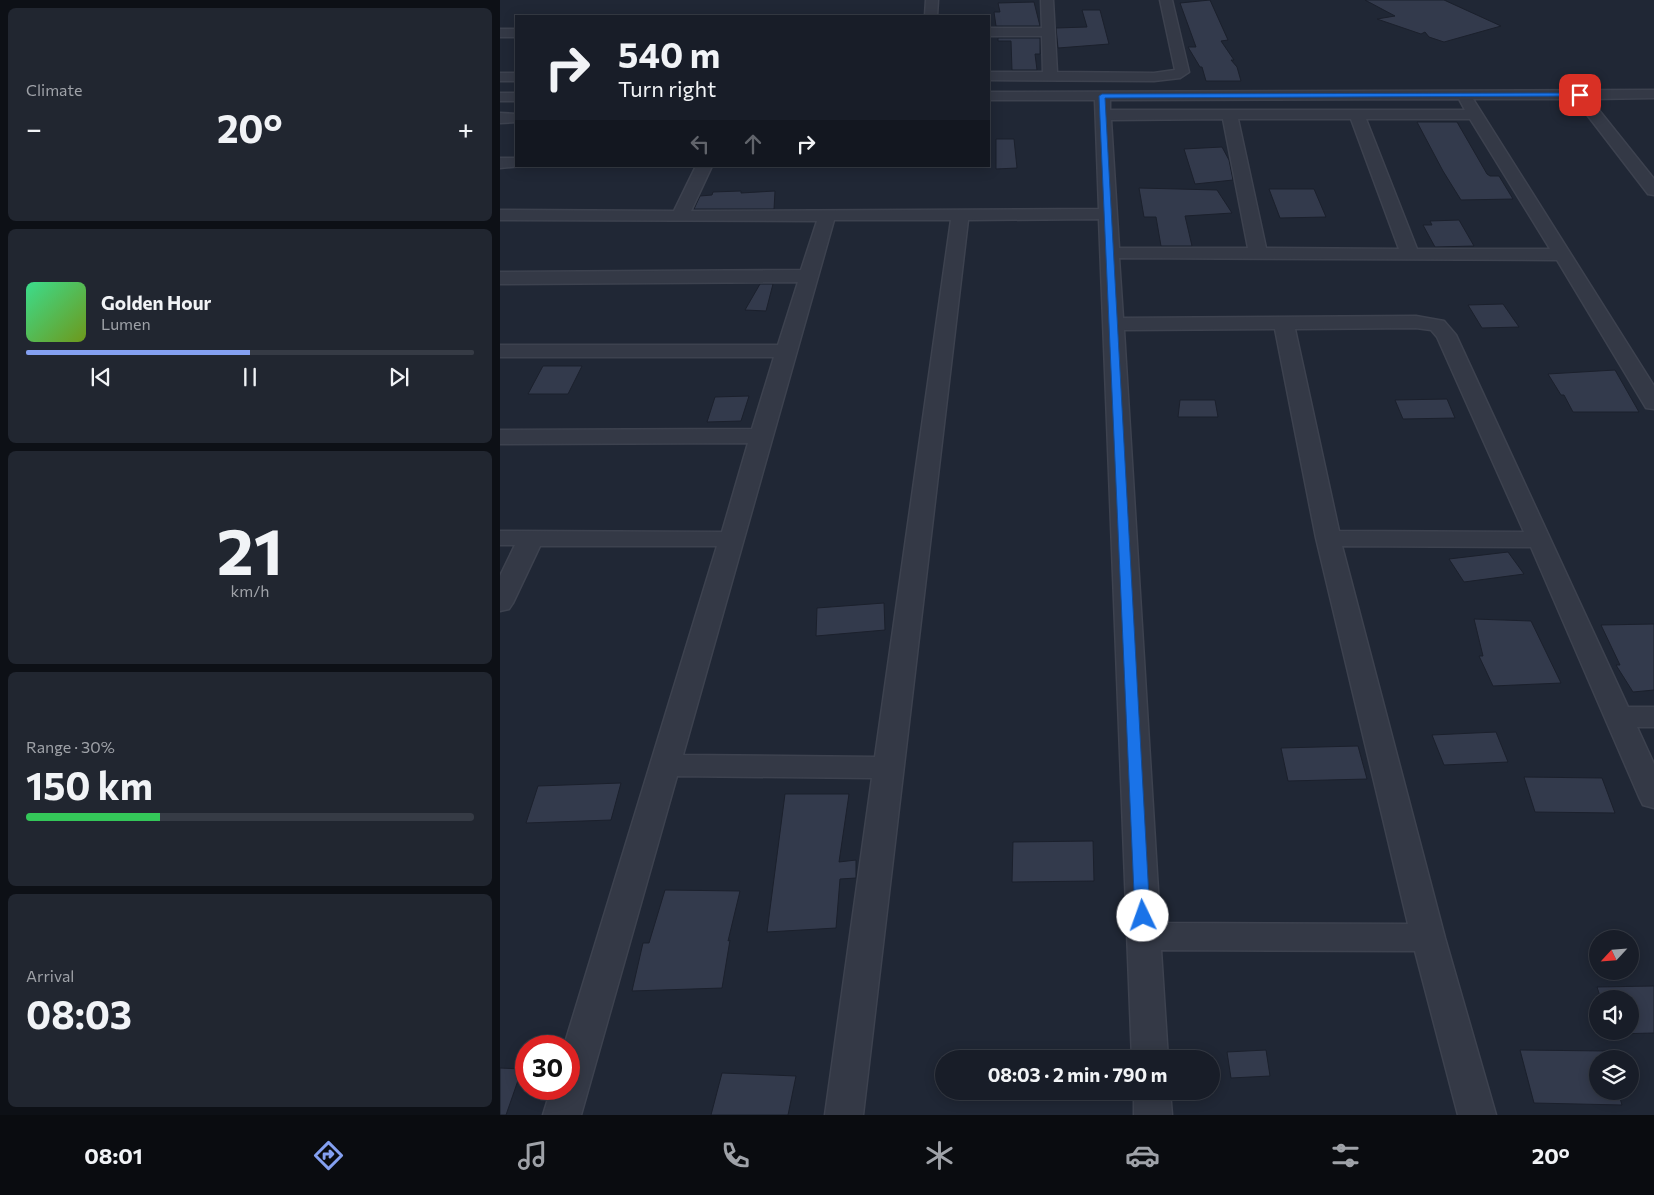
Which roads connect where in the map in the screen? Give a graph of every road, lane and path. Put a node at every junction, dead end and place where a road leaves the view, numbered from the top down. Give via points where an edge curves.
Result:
1 (932, 0) edge
2 (1047, 0) edge
3 (1166, 0) edge
4 (930, 15) edge
5 (990, 32) edge
6 (1048, 32) junction
7 (500, 33) edge
8 (515, 33) edge
9 (990, 76) edge
10 (1050, 76) junction
11 (500, 77) edge
12 (515, 77) edge
13 (1654, 94) edge
14 (1463, 95) junction
15 (1580, 95) junction
16 (990, 96) edge
17 (500, 97) edge
18 (515, 97) edge
19 (1102, 106) junction
20 (990, 107) edge
21 (1357, 114) junction
22 (1474, 114) junction
23 (1230, 115) junction
24 (500, 118) edge
25 (515, 118) edge
26 (515, 162) edge
27 (500, 163) edge
28 (704, 167) edge
29 (1654, 190) edge
30 (960, 214) junction
31 (1108, 214) junction
32 (500, 215) edge
33 (827, 215) junction
34 (680, 216) junction
35 (1110, 253) junction
36 (1258, 254) junction
37 (1410, 254) junction
38 (1562, 255) junction
39 (809, 276) junction
40 (500, 278) edge
41 (1113, 324) junction
42 (1284, 324) junction
43 (500, 351) edge
44 (787, 351) junction
45 (1654, 403) edge
46 (761, 436) junction
47 (500, 437) edge
48 (500, 538) edge
49 (531, 538) junction
50 (1328, 538) junction
51 (732, 539) junction
52 (1540, 540) junction
53 (500, 603) edge
54 (1619, 717) junction
55 (1654, 717) edge
56 (665, 766) junction
57 (889, 768) junction
58 (1654, 797) edge
59 (1144, 936) junction
60 (1428, 938) junction
61 (1150, 1050) edge
62 (1152, 1100) edge
63 (562, 1115) edge
64 (844, 1115) edge
65 (1153, 1115) edge
66 (1477, 1115) edge

1 - 4 street
2 - 6 street
3 - 10 street via 1182,72 1154,78
5 - 6 street
6 - 10 street
7 - 8 street
9 - 10 street
11 - 12 street
13 - 15 street
14 - 15 street
14 - 19 street
14 - 22 street
15 - 29 street
16 - 19 street
17 - 18 street
19 - 20 street
19 - 23 street
19 - 31 street
21 - 22 street
21 - 23 street
21 - 37 street
22 - 38 street
23 - 36 street
24 - 25 street
26 - 27 street
28 - 34 street
30 - 31 street
30 - 33 street
30 - 57 street
31 - 35 street
32 - 34 street
33 - 34 street
33 - 39 street
35 - 36 street
35 - 41 street
36 - 37 street
37 - 38 street
38 - 45 street
39 - 40 street
39 - 44 street
41 - 42 street
41 - 59 street
42 - 50 street
42 - 52 street via 1416,322 1437,325 1446,335
43 - 44 street
44 - 46 street
46 - 47 street
46 - 51 street
48 - 49 street
49 - 51 street
49 - 53 street
50 - 52 street
50 - 60 street
51 - 56 street
52 - 54 street
54 - 55 street
54 - 58 street
56 - 57 street
56 - 63 street
57 - 64 street
59 - 60 street
59 - 61 street
60 - 66 street
62 - 65 street

